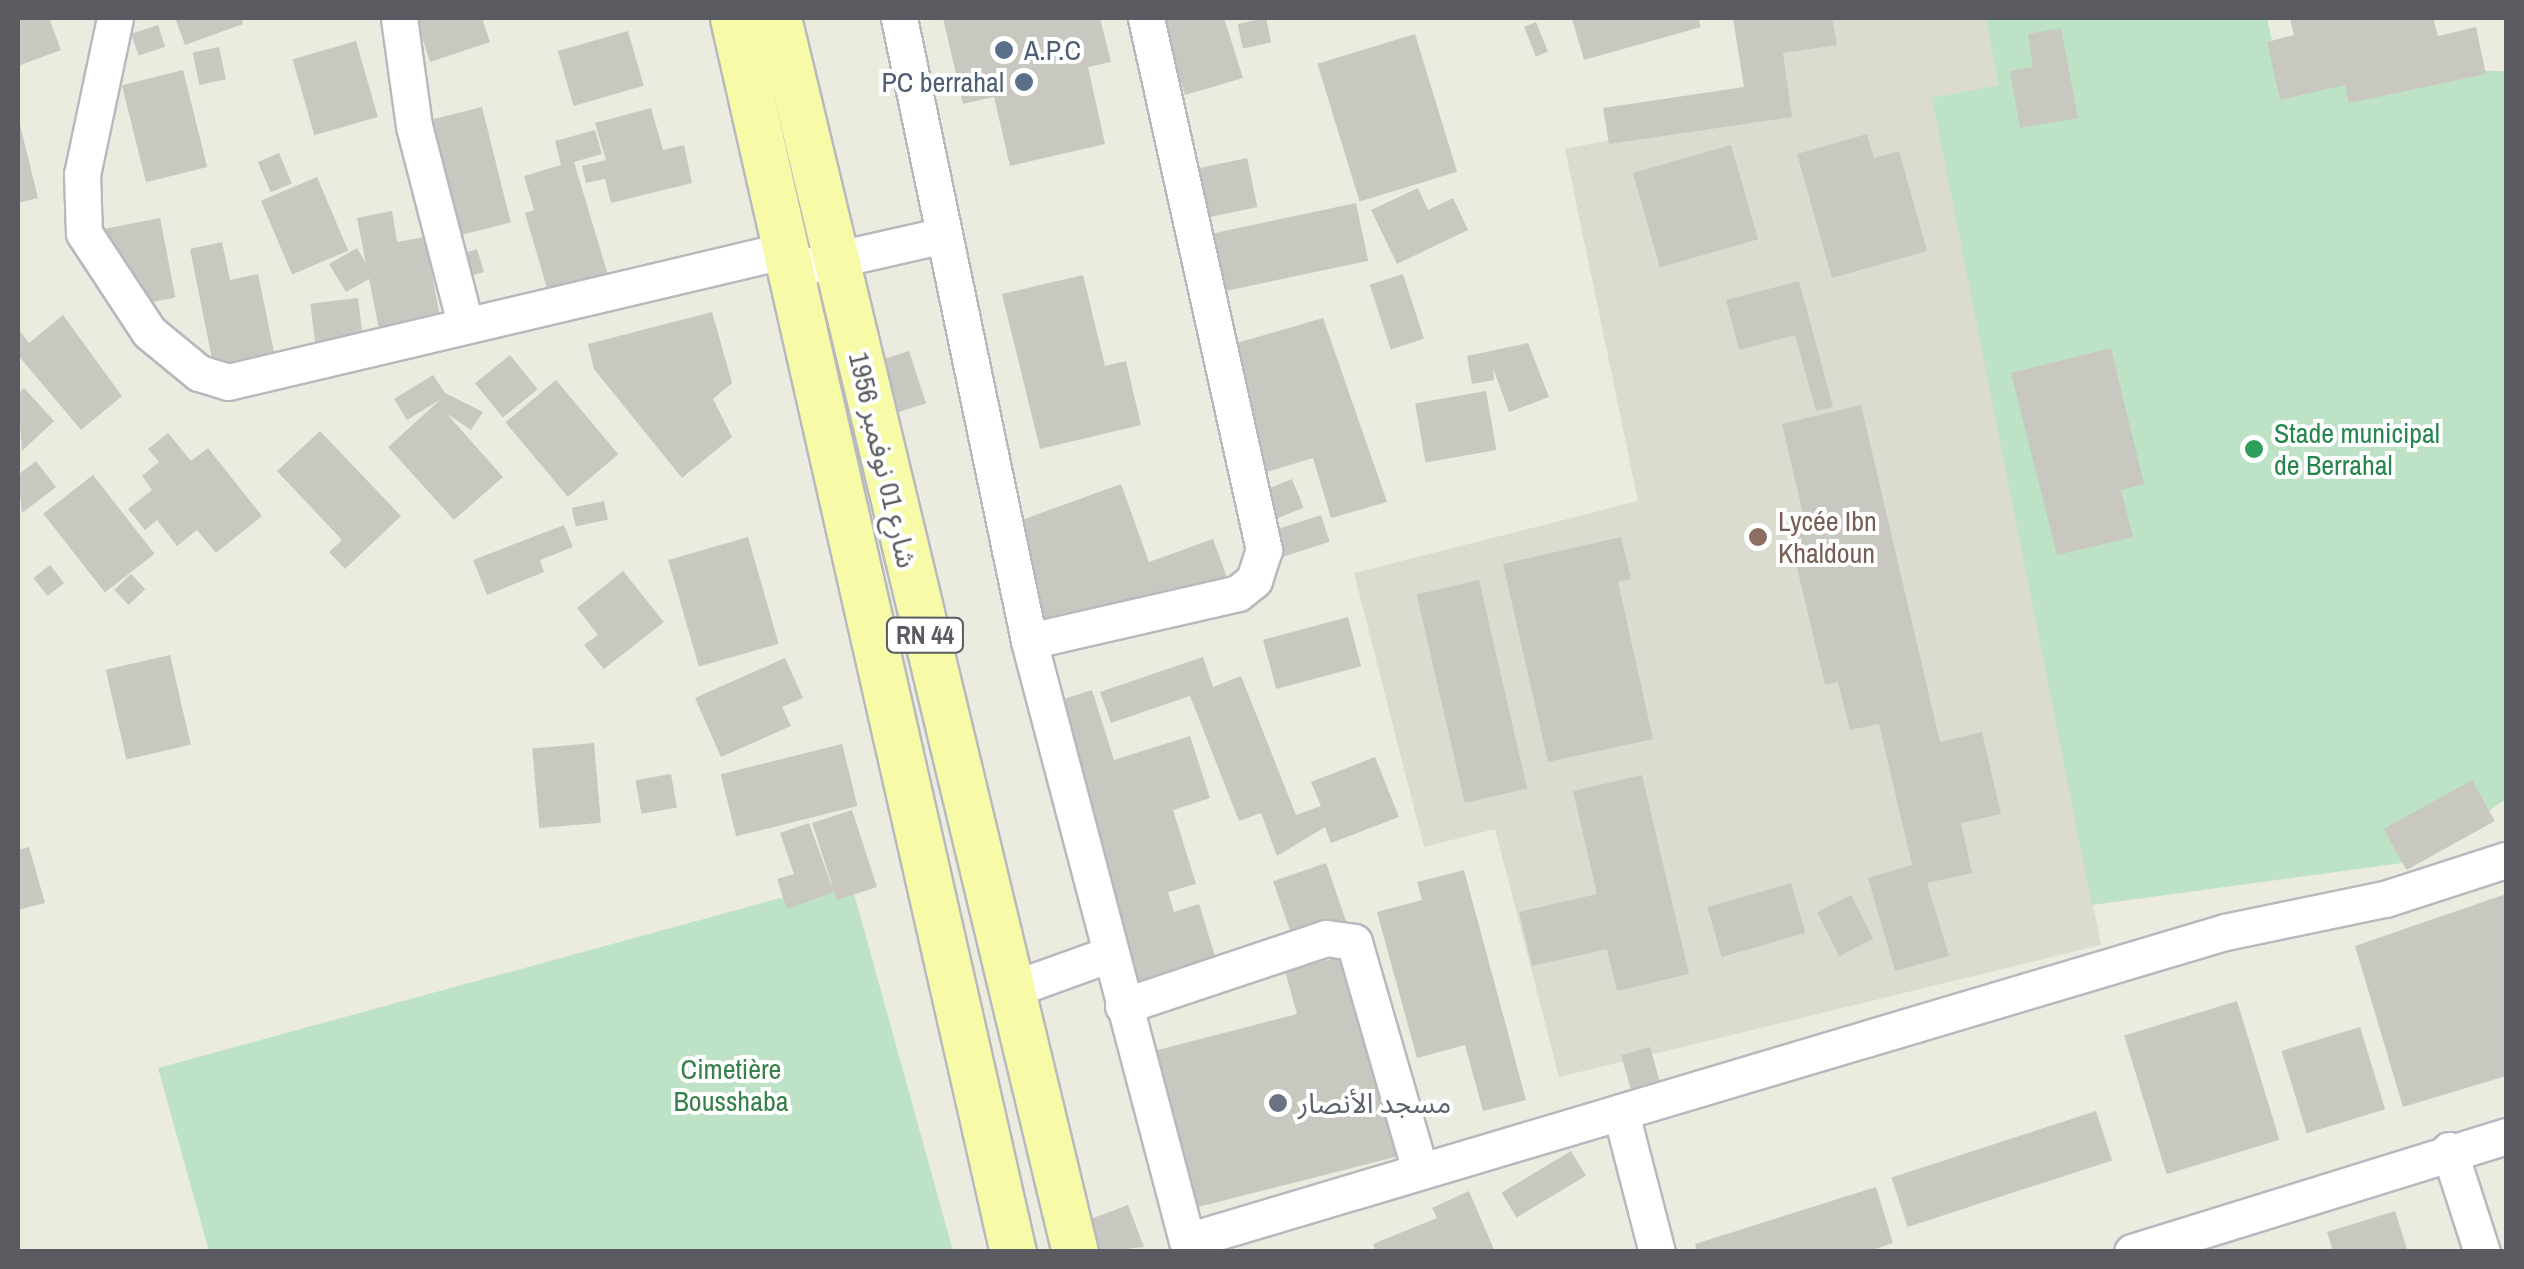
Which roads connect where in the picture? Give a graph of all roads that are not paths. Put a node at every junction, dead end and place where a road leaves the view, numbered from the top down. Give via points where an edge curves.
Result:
1 (115, 18) edge
2 (399, 18) edge
3 (733, 18) edge
4 (778, 18) edge
5 (898, 18) edge
6 (1146, 18) edge
7 (944, 235) junction
8 (784, 260) junction
9 (835, 260) junction
10 (464, 320) junction
11 (1029, 642) junction
12 (2506, 860) edge
13 (1107, 955) junction
14 (1010, 990) junction
15 (1123, 1006) junction
16 (1622, 1117) junction
17 (2506, 1136) edge
18 (2449, 1150) junction
19 (1420, 1170) junction
20 (1188, 1246) edge
21 (2140, 1250) edge
22 (1013, 1252) edge
23 (1074, 1252) edge
24 (1656, 1252) edge
25 (2482, 1252) edge

1 - 10 street via 82,174 84,233 175,359 228,382
2 - 10 street via 414,126
3 - 8 main road, شارع 01 نوفمبر 1956 / RN 44
4 - 9 main road, شارع 01 نوفمبر 1956 / RN 44
5 - 7 street
6 - 11 street via 1264,550 1254,580 1238,592
7 - 9 street
7 - 11 street
8 - 9 street
8 - 10 street
8 - 22 main road, شارع 01 نوفمبر 1956 / RN 44
9 - 14 main road, شارع 01 نوفمبر 1956 / RN 44
11 - 13 street
12 - 16 street via 2188,943
13 - 14 street
13 - 15 street
14 - 23 main road, شارع 01 نوفمبر 1956 / RN 44
15 - 19 street via 1326,938 1354,942
15 - 20 street
16 - 19 street
16 - 24 street
17 - 18 street
18 - 21 street
18 - 25 street
19 - 20 street

